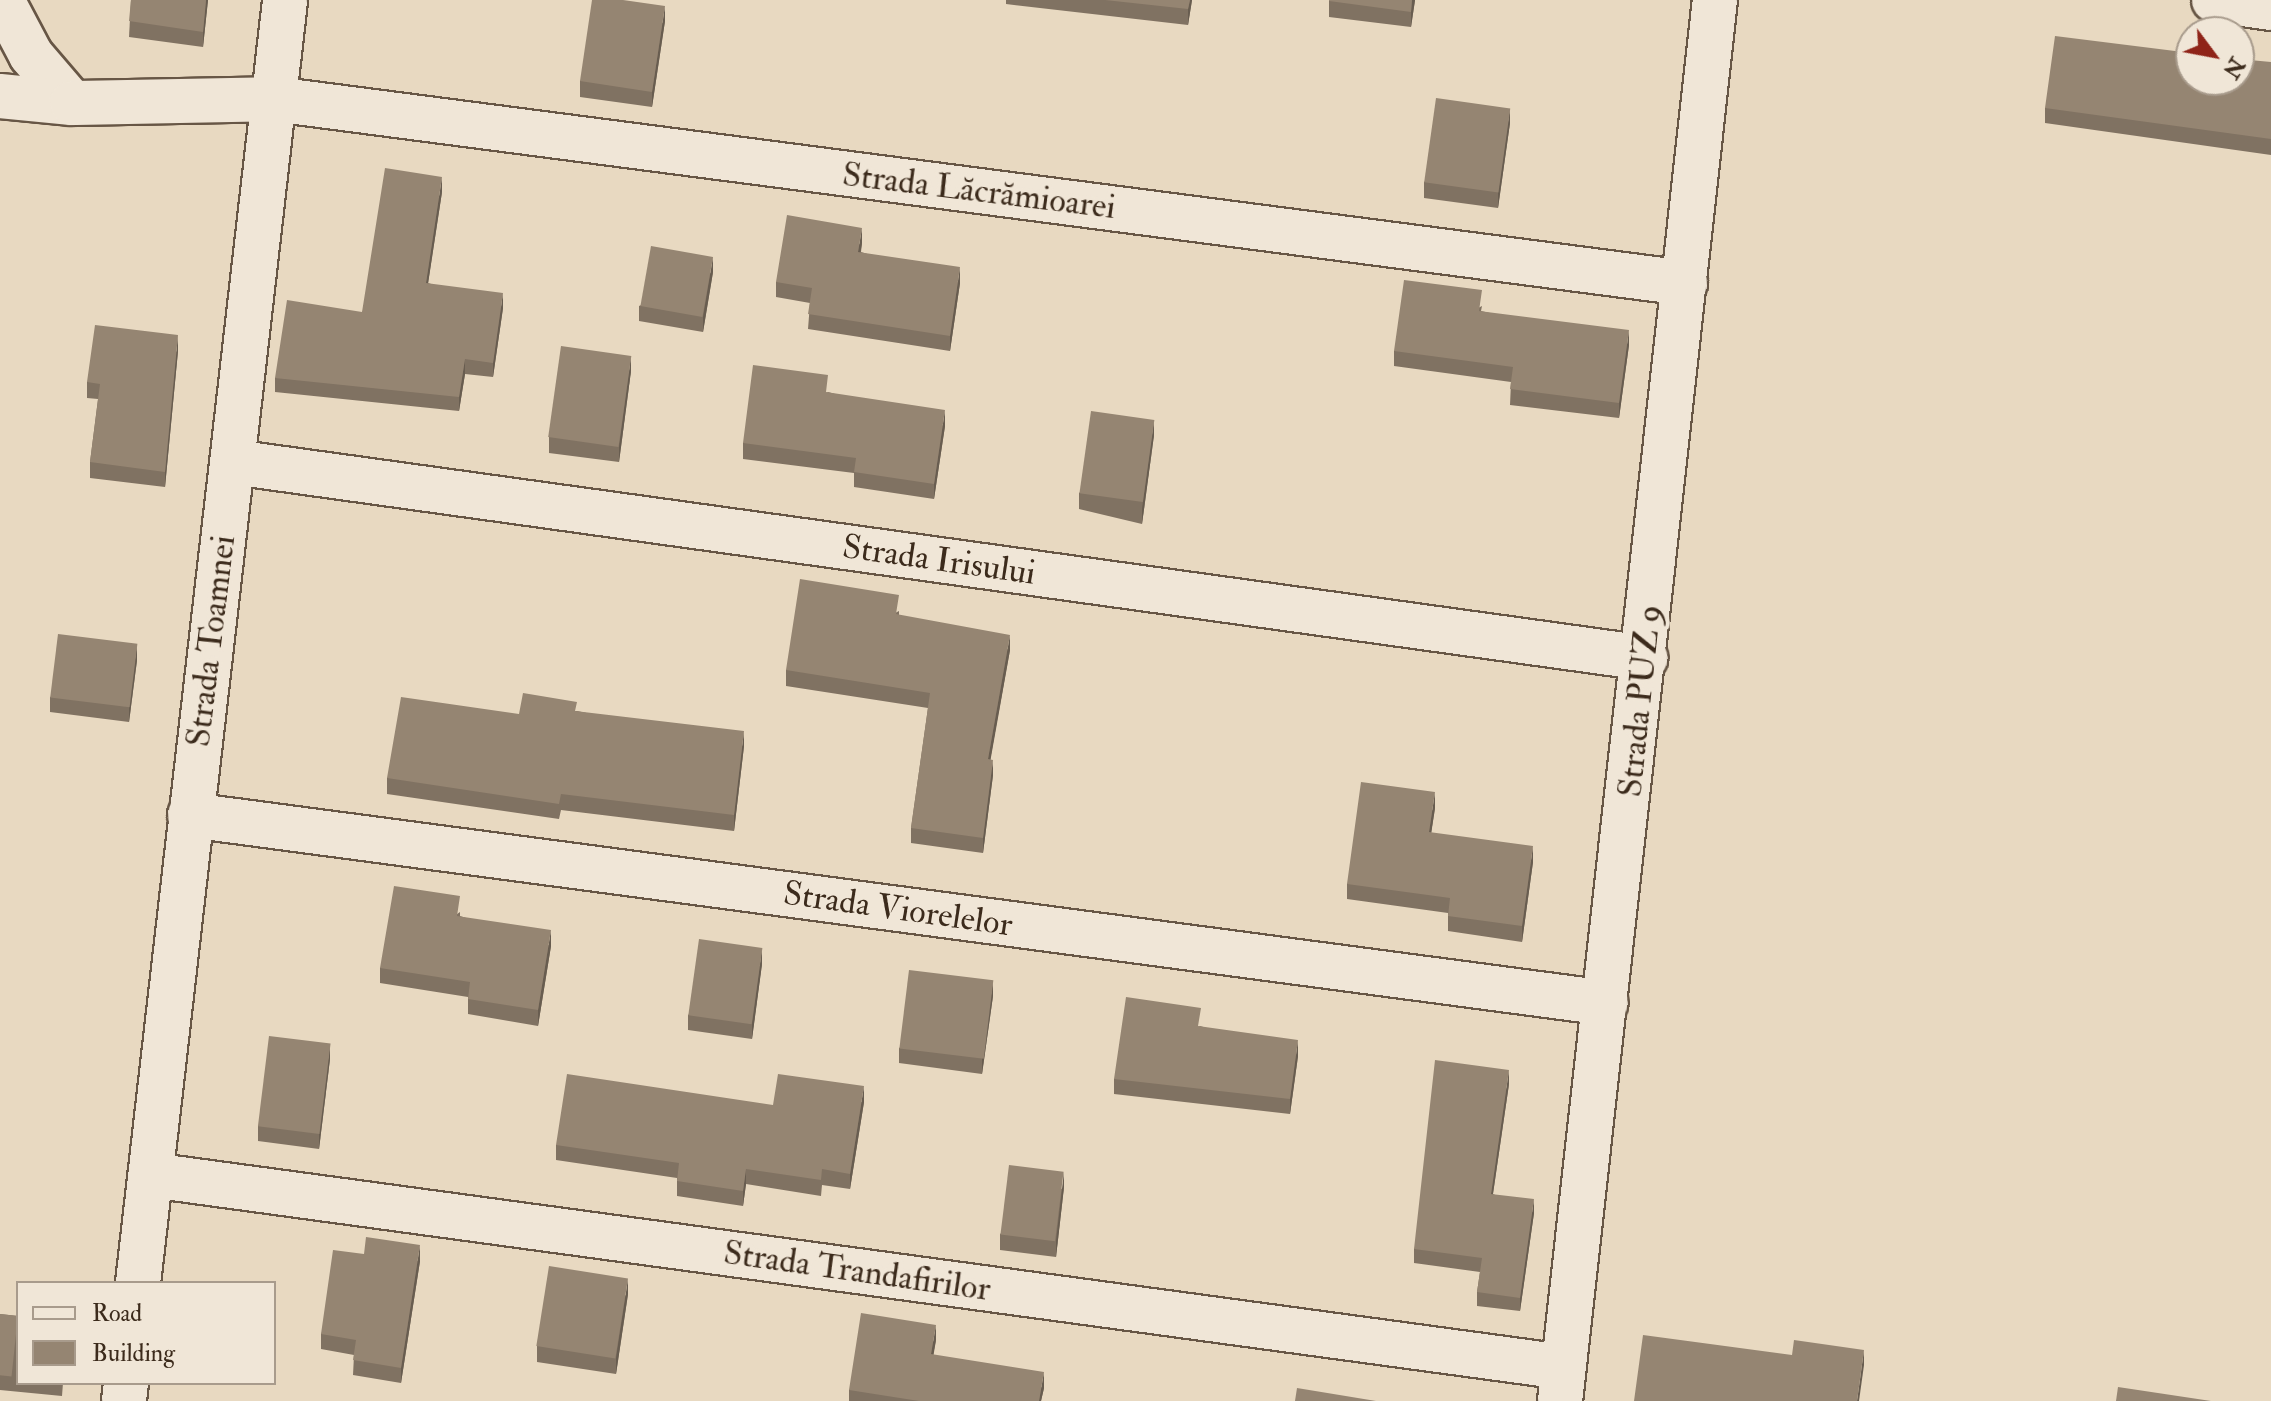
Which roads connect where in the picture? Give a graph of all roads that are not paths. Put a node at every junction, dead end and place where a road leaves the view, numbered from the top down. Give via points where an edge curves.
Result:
1 (2, 0) edge
2 (285, 0) edge
3 (1715, 0) edge
4 (2214, 0) edge
5 (2271, 8) edge
6 (0, 96) edge
7 (274, 99) junction
8 (72, 103) junction
9 (1685, 283) junction
10 (233, 462) junction
11 (1645, 658) junction
12 (190, 815) junction
13 (1606, 1003) junction
14 (151, 1175) junction
15 (138, 1281) edge
16 (1561, 1384) edge

1 - 8 street via 31,55
2 - 7 street, Strada Toamnei
3 - 9 street, Strada PUZ 9
4 - 5 street
6 - 8 street, Strada Lăcrămioarei
7 - 8 street, Strada Lăcrămioarei
7 - 9 street, Strada Lăcrămioarei
7 - 10 street, Strada Toamnei
9 - 11 street, Strada PUZ 9
10 - 11 street, Strada Irisului
10 - 12 street, Strada Toamnei
11 - 13 street, Strada PUZ 9
12 - 13 street, Strada Viorelelor
12 - 14 street, Strada Toamnei
13 - 16 street, Strada PUZ 9
14 - 15 street, Strada Toamnei
14 - 16 street, Strada Trandafirilor

